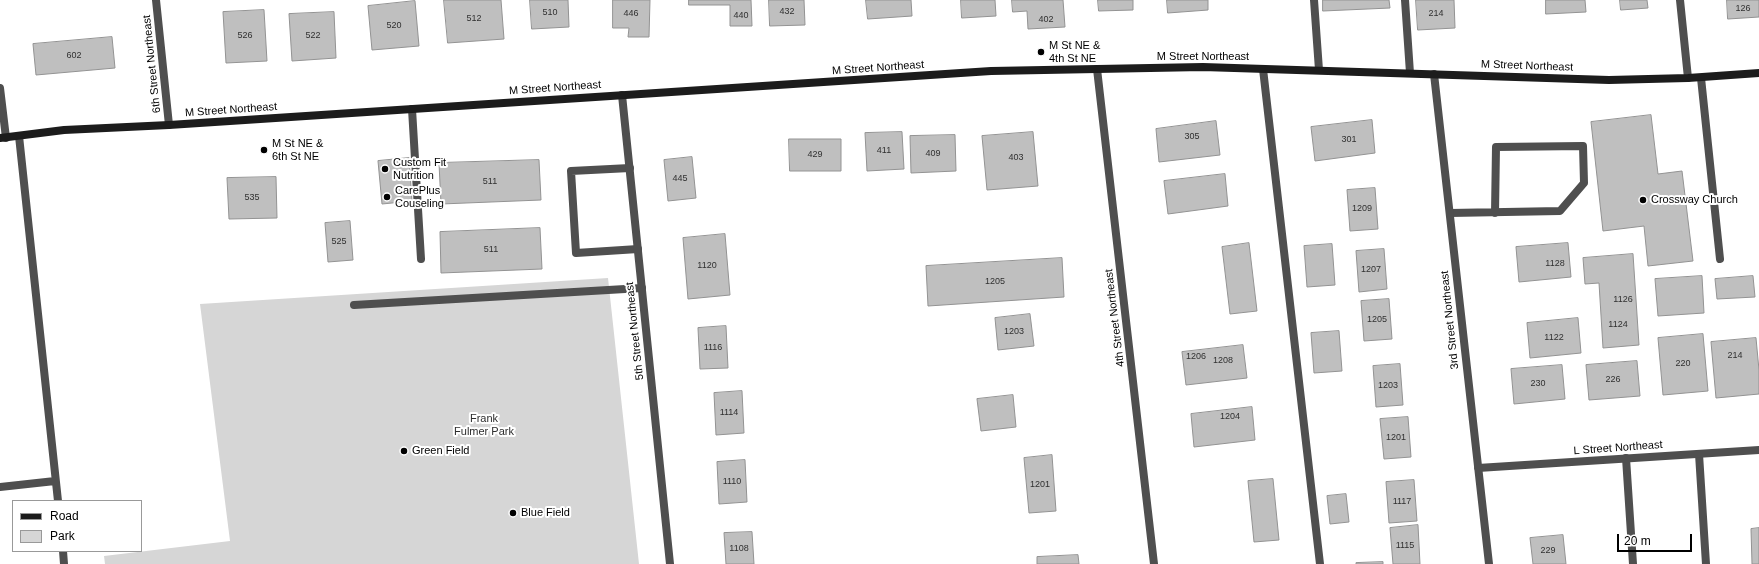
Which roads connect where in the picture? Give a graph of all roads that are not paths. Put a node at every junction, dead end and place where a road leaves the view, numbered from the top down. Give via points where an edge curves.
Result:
1 (156, 0) edge
2 (1314, 0) edge
3 (1405, 0) edge
4 (1680, 0) edge
5 (1097, 69) junction
6 (1263, 69) junction
7 (1319, 70) junction
8 (1410, 73) junction
9 (1759, 73) edge
10 (1434, 74) junction
11 (1688, 78) junction
12 (1701, 78) junction
13 (0, 88) edge
14 (622, 95) junction
15 (412, 109) junction
16 (170, 125) junction
17 (19, 136) junction
18 (3, 138) edge
19 (630, 168) junction
20 (1450, 213) junction
21 (1495, 213) junction
22 (638, 249) junction
23 (421, 259) dead end
24 (1720, 259) dead end
25 (642, 288) junction
26 (354, 304) dead end
27 (1759, 450) edge
28 (1699, 454) junction
29 (1626, 458) junction
30 (1478, 468) junction
31 (56, 481) junction
32 (0, 487) edge
33 (58, 500) edge
34 (63, 552) edge
35 (64, 564) edge
36 (670, 564) edge
37 (1154, 564) edge
38 (1320, 564) edge
39 (1489, 564) edge
40 (1633, 564) edge
41 (1706, 564) edge

1 - 16 street, 6th Street Northeast
2 - 7 street
3 - 8 street
4 - 11 street
5 - 6 main road, M Street Northeast
5 - 14 main road, M Street Northeast via 991,71
5 - 37 street, 4th Street Northeast
6 - 7 main road, M Street Northeast
6 - 38 street
7 - 8 main road, M Street Northeast
8 - 10 main road, M Street Northeast
9 - 12 main road, M Street Northeast
10 - 11 main road, M Street Northeast via 1609,80
10 - 20 street, 3rd Street Northeast
11 - 12 main road, M Street Northeast
12 - 24 street
13 - 18 street
14 - 15 main road, M Street Northeast
14 - 19 street, 5th Street Northeast
15 - 16 main road, M Street Northeast
15 - 23 street
16 - 17 main road, M Street Northeast via 64,130
17 - 18 main road, M Street Northeast
17 - 31 street
19 - 22 street, 5th Street Northeast
19 - 22 street via 571,171 576,253
20 - 21 street
20 - 30 street, 3rd Street Northeast
21 - 21 street via 1560,211 1584,183 1583,146 1496,147
22 - 25 street, 5th Street Northeast
25 - 26 street
25 - 36 street, 5th Street Northeast
27 - 28 street, L Street Northeast
28 - 29 street, L Street Northeast
28 - 41 street
29 - 30 street, L Street Northeast
29 - 40 street
30 - 39 street, 3rd Street Northeast
31 - 32 street
31 - 33 street
34 - 35 street

